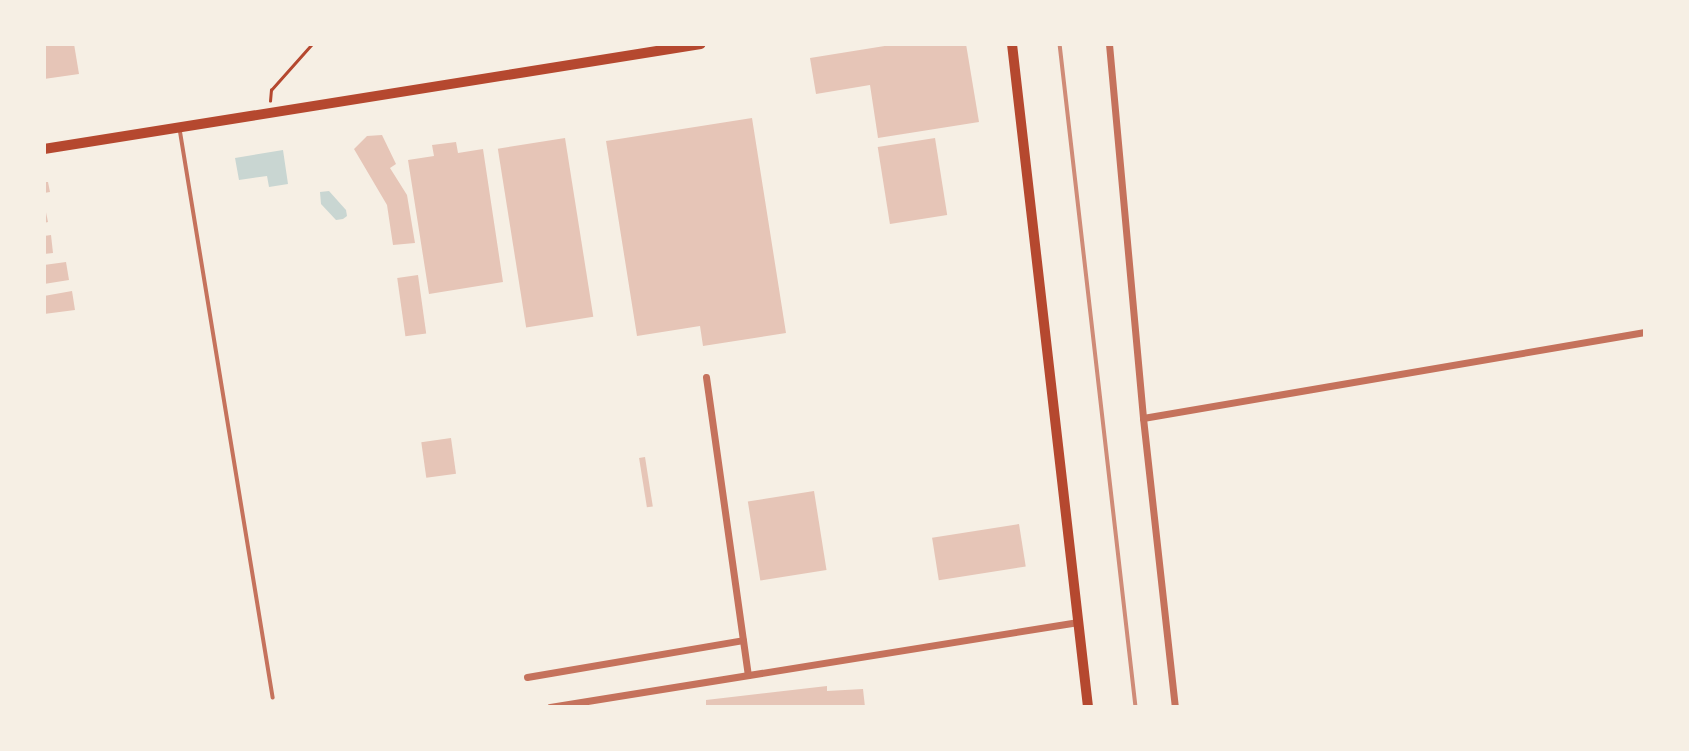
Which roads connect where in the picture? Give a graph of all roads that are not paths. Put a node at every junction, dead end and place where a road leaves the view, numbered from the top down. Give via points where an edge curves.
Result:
1 (701, 44) edge
2 (1012, 44) edge
3 (1109, 44) edge
4 (638, 48) edge
5 (179, 127) junction
6 (44, 149) edge
7 (1645, 332) edge
8 (706, 377) dead end
9 (1143, 418) junction
10 (1078, 622) junction
11 (743, 640) junction
12 (748, 676) junction
13 (527, 677) dead end
14 (273, 697) dead end
15 (591, 704) edge
16 (550, 707) edge
17 (1088, 707) edge
18 (1175, 707) edge

1 - 4 main road
2 - 10 main road
3 - 9 street
4 - 5 main road
5 - 6 main road
5 - 14 lane
7 - 9 street
8 - 11 street
9 - 18 street
10 - 12 street
10 - 17 main road
11 - 12 street
11 - 13 street
12 - 15 street
15 - 16 street

